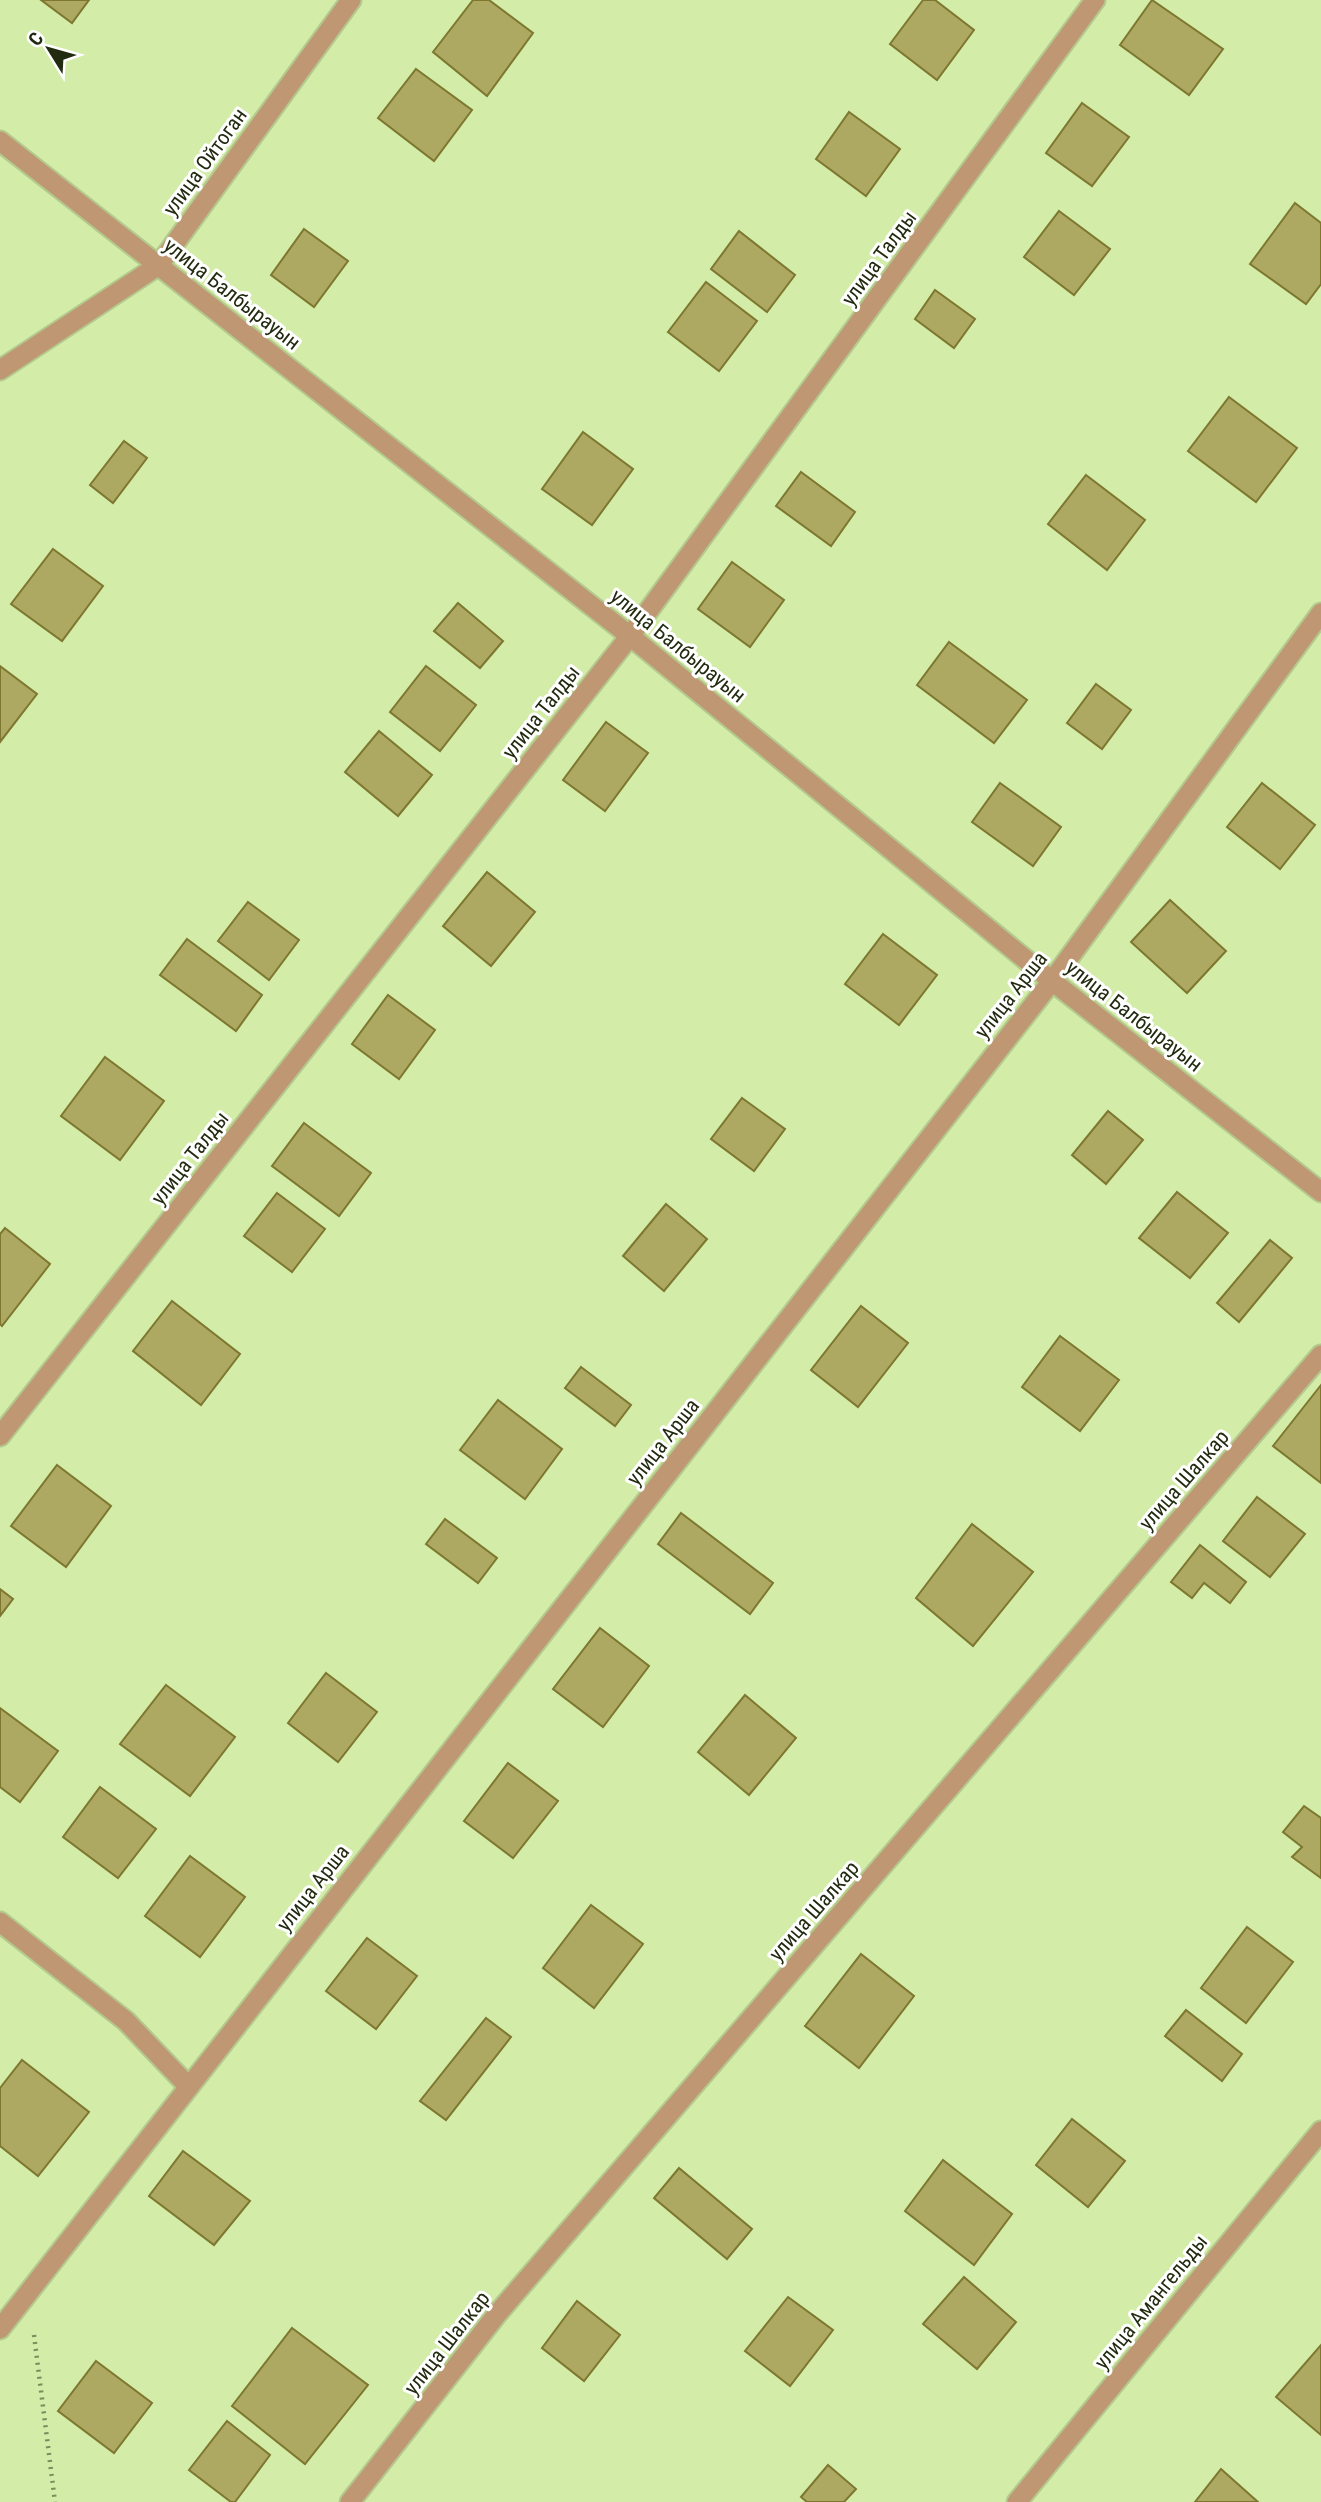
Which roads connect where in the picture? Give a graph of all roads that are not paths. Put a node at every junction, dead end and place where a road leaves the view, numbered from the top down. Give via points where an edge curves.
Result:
1 (351, 0) edge
2 (1095, 0) edge
3 (0, 141) edge
4 (159, 265) junction
5 (0, 370) edge
6 (1321, 612) edge
7 (630, 636) junction
8 (1052, 981) junction
9 (1321, 1192) edge
10 (1321, 1355) edge
11 (0, 1436) edge
12 (0, 1922) edge
13 (188, 2086) junction
14 (1321, 2131) edge
15 (0, 2329) edge
16 (350, 2502) edge
17 (1017, 2502) edge

1 - 4 street, улица Ойтоган
2 - 7 street, улица Талды
3 - 4 street, улица Балбырауын
4 - 5 street, улица Ойтоган
4 - 7 street, улица Балбырауын
6 - 8 street, улица Арша
7 - 8 street, улица Балбырауын
7 - 11 street, улица Талды
8 - 9 street, улица Балбырауын
8 - 13 street, улица Арша
10 - 16 street, улица Шалкар via 498,2314
12 - 13 street via 126,2021
13 - 15 street, улица Арша
14 - 17 street, улица Амангельды

